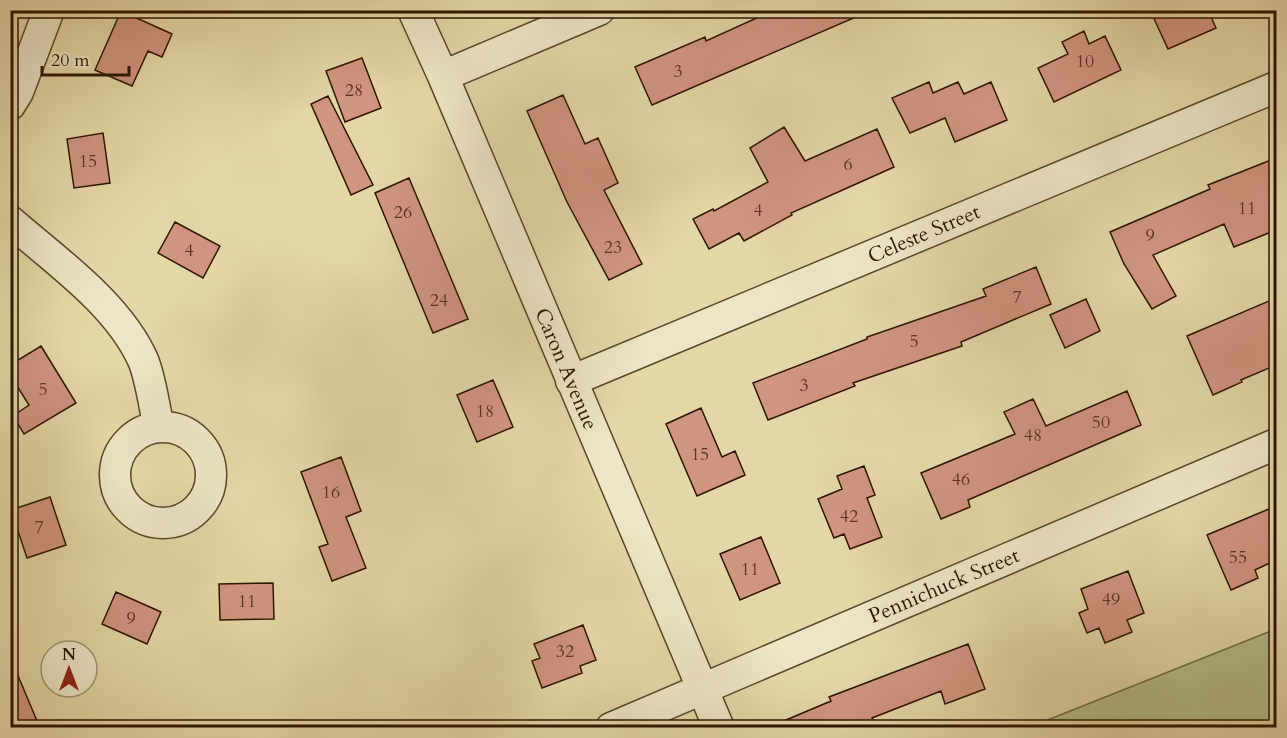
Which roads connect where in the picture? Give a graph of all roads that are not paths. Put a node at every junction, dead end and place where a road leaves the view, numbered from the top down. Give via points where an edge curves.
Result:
1 (49, 10) edge
2 (413, 10) edge
3 (599, 10) edge
4 (443, 76) junction
5 (1276, 87) edge
6 (10, 105) edge
7 (10, 221) edge
8 (571, 381) junction
9 (159, 427) dead end
10 (1276, 444) edge
11 (703, 688) junction
12 (611, 728) edge
13 (719, 728) edge

1 - 6 street
2 - 4 street, Caron Avenue
3 - 4 street
4 - 8 street, Caron Avenue
5 - 8 street, Celeste Street
7 - 9 street via 79,281 126,330 144,362
8 - 11 street, Caron Avenue
10 - 11 street, Pennichuck Street
11 - 12 street, Pennichuck Street
11 - 13 street, Caron Avenue

